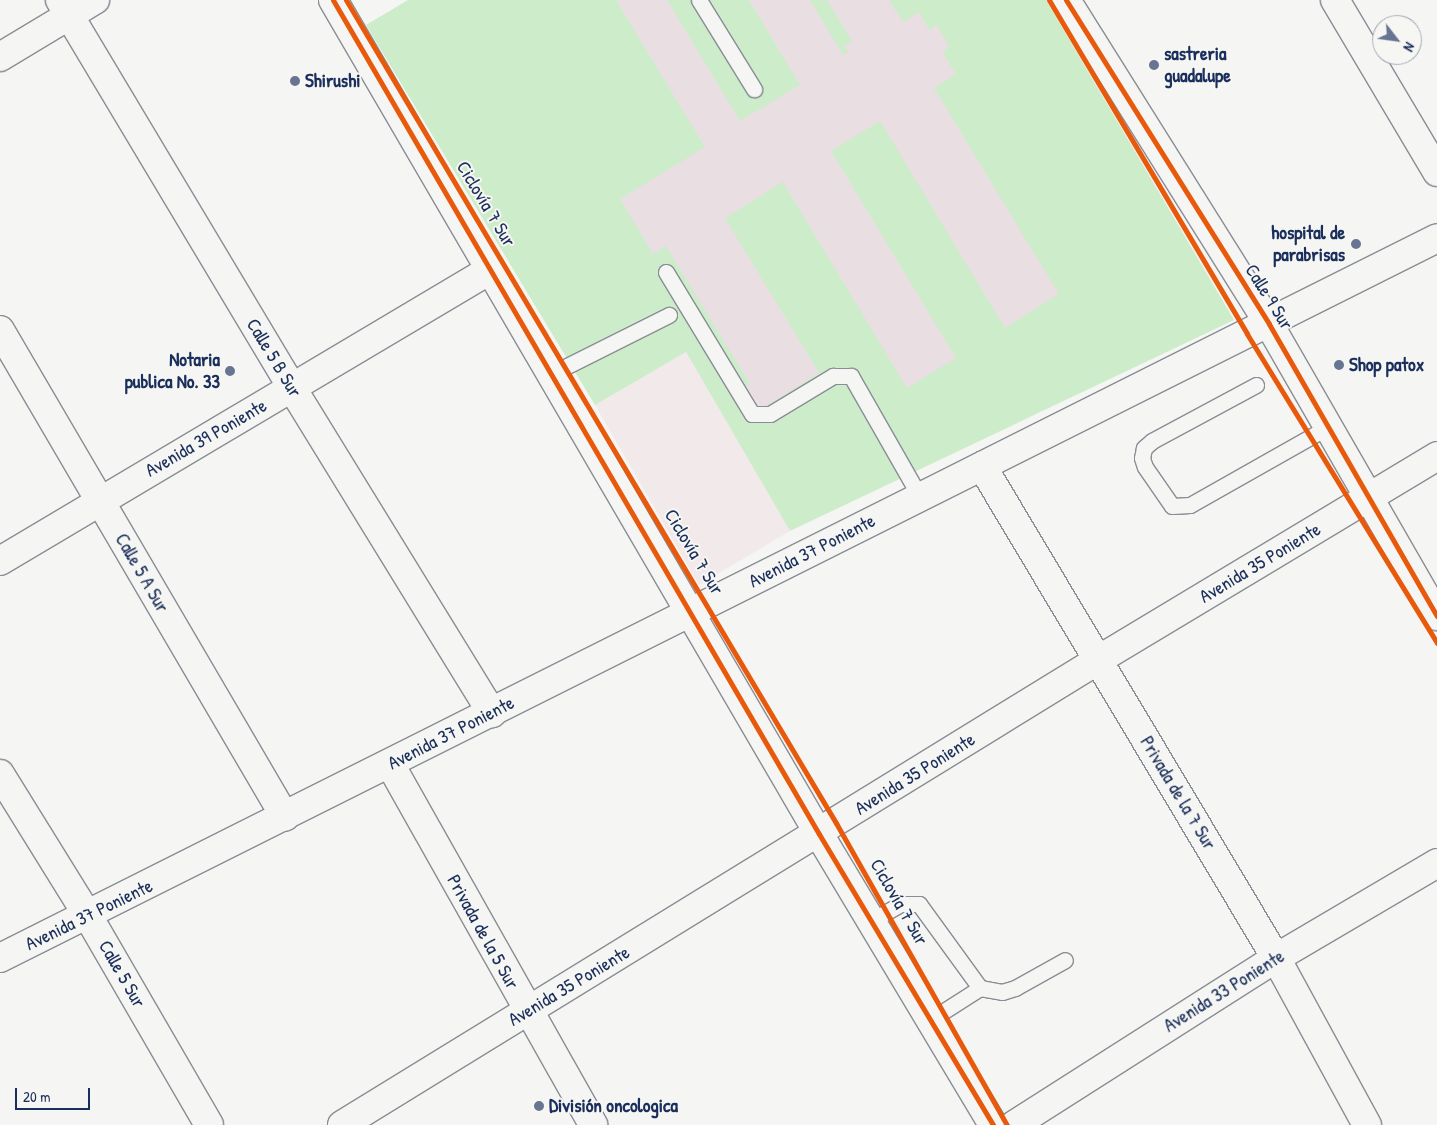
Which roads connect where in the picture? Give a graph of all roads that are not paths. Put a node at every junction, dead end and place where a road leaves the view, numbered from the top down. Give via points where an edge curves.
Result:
1 (95, 0) edge
2 (333, 0) edge
3 (699, 0) edge
4 (1066, 0) edge
5 (1335, 0) edge
6 (65, 8) edge
7 (0, 57) edge
8 (754, 89) dead end
9 (1437, 172) edge
10 (1437, 238) edge
11 (490, 270) junction
12 (666, 272) dead end
13 (669, 315) dead end
14 (1269, 324) junction
15 (0, 330) edge
16 (552, 374) junction
17 (1256, 385) dead end
18 (292, 388) junction
19 (1328, 427) junction
20 (1437, 456) edge
21 (982, 466) junction
22 (920, 497) junction
23 (1369, 498) junction
24 (100, 500) junction
25 (0, 561) edge
26 (690, 612) junction
27 (1437, 616) edge
28 (1098, 660) junction
29 (492, 713) junction
30 (390, 764) junction
31 (0, 774) edge
32 (285, 817) junction
33 (819, 834) junction
34 (1437, 863) edge
35 (88, 916) junction
36 (871, 921) junction
37 (0, 958) edge
38 (1276, 958) junction
39 (1065, 960) dead end
40 (980, 988) junction
41 (527, 1011) junction
42 (930, 1020) junction
43 (209, 1125) edge
44 (342, 1125) edge
45 (594, 1125) edge
46 (993, 1125) edge
47 (1014, 1125) edge
48 (1367, 1125) edge

1 - 6 street
2 - 11 street
3 - 8 lane
4 - 14 street, Calle 9 Sur
5 - 9 street
6 - 7 street
6 - 18 street, Calle 5 B Sur
10 - 14 street, Avenida 37 Poniente
11 - 16 street
11 - 18 street, Avenida 39 Poniente
12 - 22 lane via 752,414 770,414 833,376 851,376
13 - 16 lane
14 - 19 street, Calle 9 Sur
14 - 21 street, Avenida 37 Poniente
15 - 24 street, Calle 5 A Sur
16 - 26 street
17 - 19 lane via 1144,448 1145,468 1172,506 1190,505
18 - 24 street, Avenida 39 Poniente
18 - 29 street, Calle 5 B Sur
19 - 23 street, Calle 9 Sur
20 - 23 street, Avenida 35 Poniente
21 - 22 street, Avenida 37 Poniente
21 - 28 street, Privada de la 7 Sur
22 - 26 street, Avenida 37 Poniente
23 - 27 street, Calle 9 Sur
23 - 28 street, Avenida 35 Poniente
24 - 25 street, Avenida 39 Poniente
24 - 32 street, Calle 5 A Sur
26 - 29 street, Avenida 37 Poniente
26 - 33 street
28 - 33 street, Avenida 35 Poniente
28 - 38 street, Privada de la 7 Sur
29 - 30 street, Avenida 37 Poniente
30 - 32 street, Avenida 37 Poniente
30 - 41 street, Privada de la 5 Sur
31 - 35 street, Calle 5 Sur
32 - 35 street, Avenida 37 Poniente
33 - 36 street
33 - 41 street, Avenida 35 Poniente
34 - 38 street, Avenida 33 Poniente
35 - 37 street, Avenida 37 Poniente
35 - 43 street, Calle 5 Sur
36 - 40 lane via 901,904 919,904
36 - 42 street
38 - 47 street, Avenida 33 Poniente
38 - 48 street, Privada de la 7 Sur
39 - 40 lane via 1002,992
40 - 42 lane
41 - 44 street, Avenida 35 Poniente
41 - 45 street, Privada de la 5 Sur
42 - 46 street

